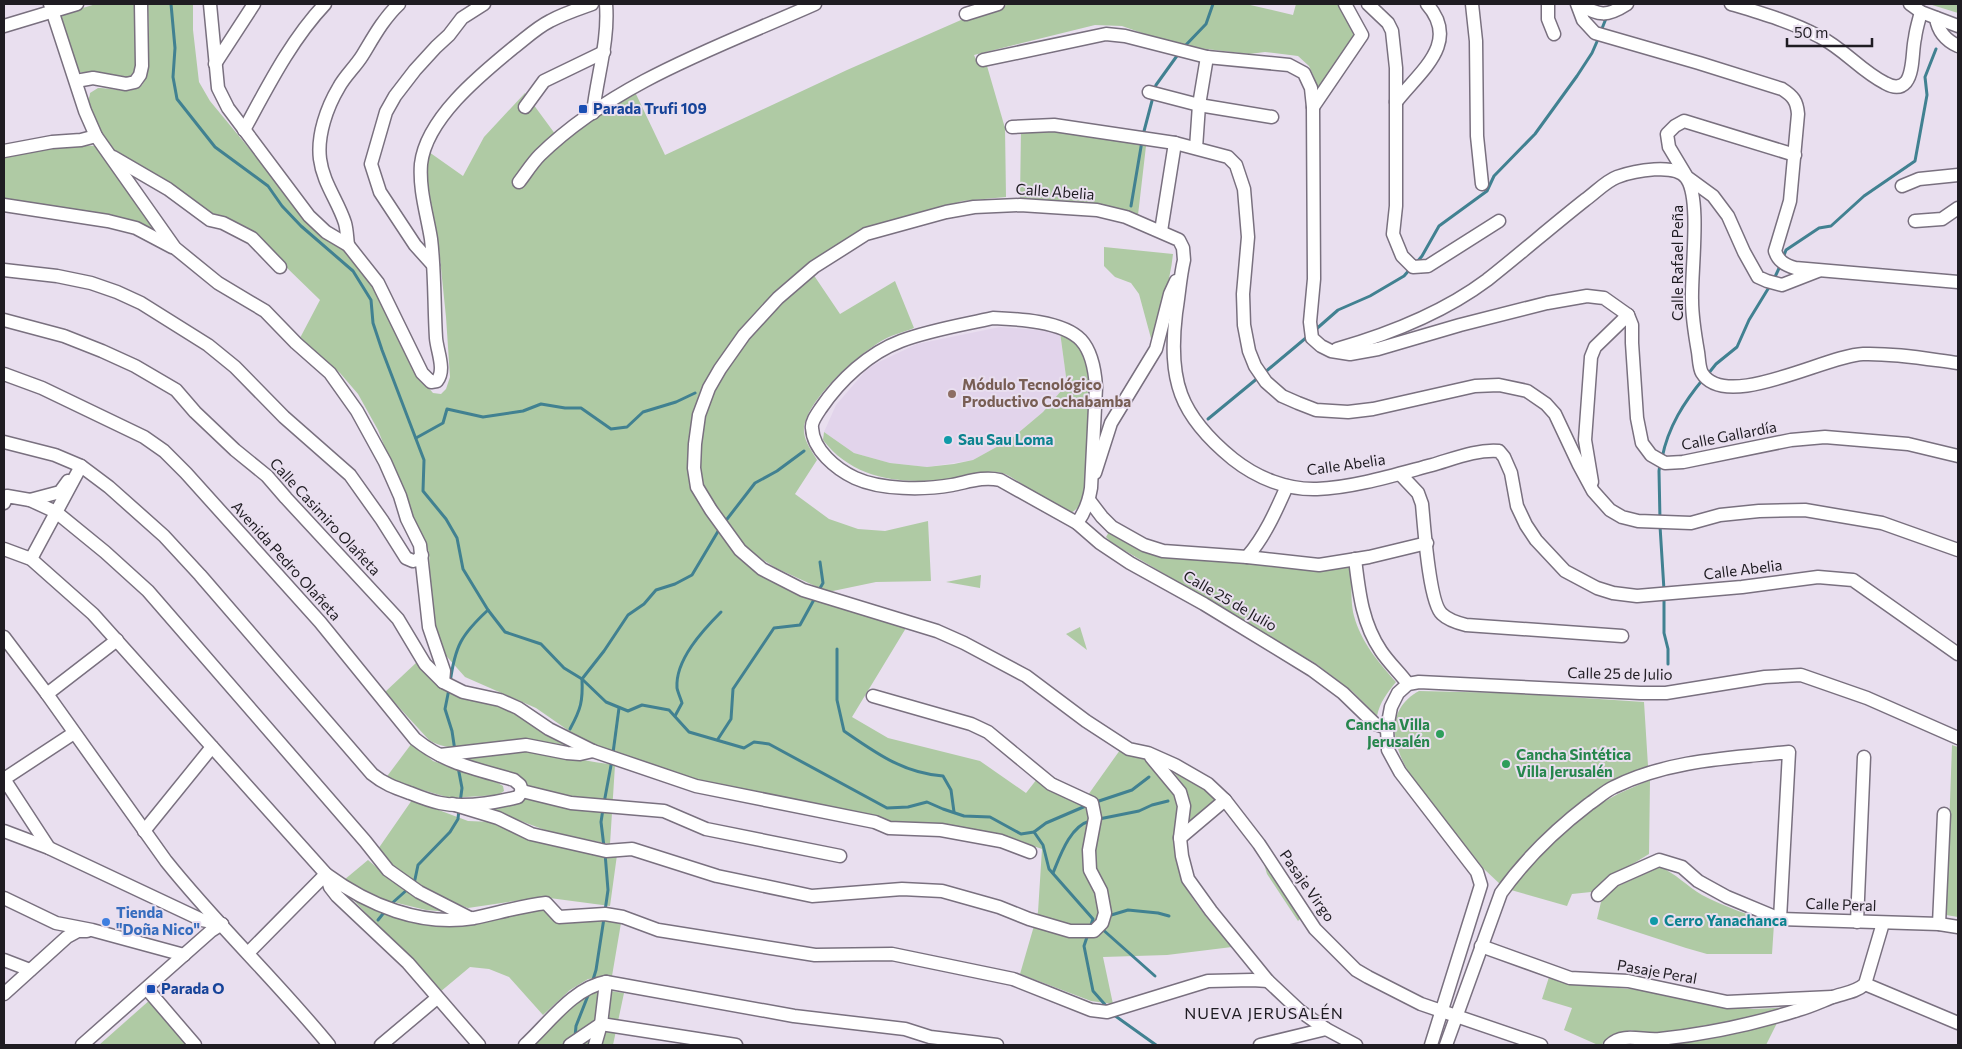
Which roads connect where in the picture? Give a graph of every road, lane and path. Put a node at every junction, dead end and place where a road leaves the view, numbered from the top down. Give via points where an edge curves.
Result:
1 (77, 4) edge
2 (141, 4) edge
3 (210, 4) edge
4 (254, 4) edge
5 (325, 4) edge
6 (399, 4) edge
7 (484, 4) edge
8 (592, 4) edge
9 (606, 4) edge
10 (815, 4) edge
11 (998, 4) edge
12 (1345, 4) edge
13 (1368, 4) edge
14 (1427, 4) edge
15 (1472, 4) edge
16 (1548, 4) edge
17 (1578, 4) edge
18 (1627, 4) edge
19 (1731, 4) edge
20 (1910, 4) edge
21 (51, 7) edge
22 (1921, 12) junction
23 (966, 14) dead end
24 (1936, 18) junction
25 (4, 26) edge
26 (1958, 26) edge
27 (1554, 34) dead end
28 (1958, 46) edge
29 (604, 52) junction
30 (1207, 57) junction
31 (983, 60) dead end
32 (215, 64) junction
33 (76, 81) junction
34 (1149, 92) dead end
35 (1396, 102) junction
36 (1199, 105) junction
37 (525, 107) dead end
38 (1313, 107) junction
39 (593, 113) junction
40 (1272, 117) dead end
41 (1012, 127) dead end
42 (244, 130) junction
43 (96, 136) junction
44 (1175, 142) junction
45 (1196, 148) junction
46 (4, 151) edge
47 (109, 154) junction
48 (1794, 155) junction
49 (1958, 175) edge
50 (1687, 177) junction
51 (519, 182) dead end
52 (1482, 184) dead end
53 (1902, 186) dead end
54 (4, 205) edge
55 (1958, 208) edge
56 (1499, 220) dead end
57 (1915, 221) dead end
58 (1161, 231) junction
59 (348, 245) junction
60 (175, 248) junction
61 (433, 265) junction
62 (280, 267) dead end
63 (4, 270) edge
64 (1182, 270) junction
65 (1820, 270) junction
66 (1958, 282) edge
67 (1628, 315) junction
68 (4, 320) edge
69 (1332, 351) junction
70 (1958, 363) edge
71 (4, 374) edge
72 (4, 442) edge
73 (1958, 456) edge
74 (81, 466) junction
75 (1400, 474) junction
76 (1287, 486) junction
77 (1593, 491) junction
78 (1090, 494) junction
79 (30, 500) junction
80 (4, 503) edge
81 (56, 512) junction
82 (1077, 523) junction
83 (1426, 543) junction
84 (4, 549) edge
85 (1958, 550) edge
86 (422, 555) junction
87 (1243, 557) junction
88 (1355, 559) junction
89 (31, 560) junction
90 (828, 598) joint
91 (1622, 636) dead end
92 (4, 637) edge
93 (117, 640) junction
94 (1958, 654) edge
95 (443, 682) junction
96 (1408, 684) junction
97 (47, 694) junction
98 (873, 696) dead end
99 (1387, 728) junction
100 (74, 733) junction
101 (1958, 738) edge
102 (212, 747) junction
103 (593, 751) junction
104 (1148, 753) junction
105 (439, 755) junction
106 (1864, 757) dead end
107 (4, 779) edge
108 (522, 791) junction
109 (1225, 800) junction
110 (452, 804) junction
111 (1944, 814) dead end
112 (4, 831) edge
113 (144, 831) junction
114 (1180, 838) junction
115 (49, 848) junction
116 (1030, 852) dead end
117 (840, 856) dead end
118 (326, 874) junction
119 (1598, 895) dead end
120 (4, 898) edge
121 (472, 918) junction
122 (1780, 919) junction
123 (1857, 922) junction
124 (1883, 923) junction
125 (222, 924) junction
126 (1939, 924) junction
127 (1958, 927) edge
128 (92, 930) junction
129 (1481, 946) junction
130 (248, 953) junction
131 (184, 955) junction
132 (4, 960) edge
133 (30, 970) junction
134 (1268, 981) junction
135 (606, 982) junction
136 (1862, 987) junction
137 (147, 989) junction
138 (4, 994) edge
139 (1832, 997) junction
140 (437, 998) junction
141 (1443, 1010) junction
142 (1456, 1017) junction
143 (601, 1024) junction
144 (1958, 1024) edge
145 (1326, 1029) junction
146 (323, 1043) edge
147 (82, 1045) edge
148 (195, 1045) edge
149 (381, 1045) edge
150 (479, 1045) edge
151 (525, 1045) edge
152 (570, 1045) edge
153 (596, 1045) edge
154 (736, 1045) edge
155 (997, 1045) edge
156 (1260, 1045) edge
157 (1356, 1045) edge
158 (1431, 1045) edge
159 (1446, 1045) edge
160 (1541, 1045) edge
161 (1610, 1045) edge

1 - 21 street
2 - 33 street via 140,75 134,82 126,84 93,78
3 - 32 street
4 - 32 street
5 - 42 street via 285,56
6 - 59 street via 380,26 340,86 323,125 321,166 345,223
7 - 61 street via 462,18 396,96 386,112 370,164 380,192 415,245
8 - 61 street via 550,20 531,33 477,79 432,132 425,149 420,180
9 - 29 street
10 - 39 street via 644,80
11 - 23 street
12 - 38 street via 1362,35
13 - 35 street via 1385,19 1392,31
14 - 35 street via 1440,24 1439,47
15 - 52 street
16 - 27 street via 1548,19
17 - 18 street via 1595,13 1612,13
17 - 48 street via 1583,20 1595,33 1699,62 1792,95 1797,102 1798,114
19 - 22 street via 1820,36 1893,87 1906,82 1910,74
20 - 22 street
21 - 25 street
21 - 33 street
22 - 24 street
24 - 26 street
24 - 28 street via 1944,37
29 - 37 street via 544,81
29 - 39 street
30 - 31 street via 1106,34
30 - 36 street
30 - 38 street via 1289,65 1304,73 1311,88
32 - 42 street via 218,88
33 - 43 street
34 - 36 street
35 - 56 street via 1393,234 1408,263 1428,266
36 - 40 street
36 - 45 street
38 - 69 street via 1314,279 1310,322 1312,338
39 - 51 street via 539,156
41 - 44 street via 1054,125
42 - 59 street via 308,216
43 - 46 street
43 - 47 street
44 - 45 street
44 - 58 street
45 - 77 street via 1228,156 1241,174 1248,236 1244,324 1255,366 1266,382 1282,396 1316,410 1348,412 1475,386 1499,385 1527,391 1555,414
47 - 60 street
47 - 62 street via 168,189 210,220 224,223 252,238
48 - 50 street via 1684,121 1667,134 1669,147
48 - 65 street via 1790,201 1775,251 1785,265
49 - 53 street via 1919,179
50 - 65 street via 1712,196 1728,216 1758,277 1782,285
50 - 69 street via 1674,170 1641,170 1615,178 1486,280 1454,300 1396,330
50 - 70 street, Calle Rafael Peña via 1693,192 1695,214 1693,320 1701,372 1712,384 1729,388 1780,378 1860,354
54 - 60 street via 136,228
55 - 57 street via 1942,219
58 - 64 street, Calle Abelia via 1178,240 1183,248
58 - 90 street, Calle Abelia via 1097,210 1020,205 974,207 905,222 866,234 814,267 751,327 720,369 699,414 694,468 698,487 740,550 762,569 803,590
59 - 61 street via 378,283 422,373 431,382 437,381 442,369 436,347
60 - 86 street via 218,283 264,311 330,373 357,411 385,462
63 - 86 street via 57,276 117,292 141,303 208,345 350,475 406,558 413,561
64 - 76 street, Calle Abelia via 1174,336 1178,390 1196,423 1218,447 1257,475
64 - 78 street via 1170,294 1156,349 1111,423
65 - 66 street
67 - 69 street via 1604,298 1586,296 1460,325 1378,349 1350,354
67 - 73 street, Calle Gallardía via 1632,325 1637,418 1642,444 1665,462 1683,462 1825,437 1908,444
67 - 77 street via 1595,348 1591,357 1585,440
68 - 95 street, Calle Casimiro Olañeta via 64,336 102,351 176,390 235,450 267,476 398,619 425,664
71 - 105 street, Avenida Pedro Olañeta via 42,388 144,437 164,450 320,622 415,738
72 - 74 street via 55,455
74 - 79 street via 60,492
74 - 81 street
74 - 110 street via 164,536 372,774 398,789 438,803
75 - 76 street, Calle Abelia via 1318,489
75 - 83 street via 1418,493
75 - 94 street, Calle Abelia via 1463,456 1499,451 1510,473 1517,506 1536,540 1565,571 1597,588 1637,596 1818,577 1853,580
76 - 87 street via 1257,545
77 - 85 street via 1610,510 1638,521 1691,523 1720,515 1806,510 1882,523
78 - 82 street, Calle 25 de Julio
78 - 82 street, Calle 25 de Julio via 1096,387 1090,356 1081,340 1069,331 1028,320 993,318 917,336 879,351 830,395 811,427 821,451 854,478 902,488 951,485 989,477
78 - 87 street, Calle 25 de Julio via 1102,517 1112,527 1144,545 1163,551
79 - 80 street via 7,496
79 - 81 street
81 - 89 street
81 - 121 street via 148,591 388,870 419,892
82 - 99 street, Calle 25 de Julio via 1130,563 1299,661 1343,693 1375,724
83 - 88 street, Calle 25 de Julio
83 - 91 street via 1435,604 1441,613 1455,622
84 - 89 street
86 - 95 street via 429,627 444,671
87 - 88 street, Calle 25 de Julio via 1319,564
88 - 96 street via 1366,622 1383,653
89 - 93 street via 93,614
90 - 104 street, Pasaje Virgo via 964,642 1026,676 1129,749
92 - 97 street
93 - 97 street
93 - 102 street
95 - 103 street, Calle Casimiro Olañeta via 463,692 512,705 549,729
96 - 99 street via 1398,693 1391,707
96 - 101 street, Calle 25 de Julio via 1657,693 1788,674 1801,675 1868,698
97 - 100 street
98 - 110 street via 962,721 988,732 1051,784 1092,803 1096,818 1089,850 1090,870 1101,892 1105,913 1094,932 1070,931 942,891 902,890 812,896 717,876 632,849 606,851 531,834 498,818
99 - 141 street via 1388,750 1400,772 1480,876 1481,885
100 - 107 street
100 - 113 street
102 - 113 street
102 - 118 street
103 - 105 street via 567,753 526,745
103 - 116 street, Calle Casimiro Olañeta via 696,786 875,822 889,828 941,830 1000,841
104 - 109 street, Pasaje Virgo via 1194,774
104 - 114 street via 1180,792 1184,806
105 - 108 street, Avenida Pedro Olañeta via 454,763 514,780
106 - 123 street
107 - 115 street
108 - 110 street via 518,797 509,799
108 - 117 street via 571,803 664,811 706,829
109 - 114 street
109 - 141 street, Pasaje Virgo via 1259,844 1315,929 1356,970 1420,1004
111 - 126 street
112 - 115 street
113 - 125 street via 184,884
114 - 134 street via 1188,878
115 - 125 street via 202,920
118 - 121 street via 382,906 409,915 433,920
118 - 130 street
118 - 140 street via 330,887 338,896 408,963
119 - 122 street, Calle Peral via 1614,880 1659,860 1682,867 1698,881 1720,893
120 - 128 street via 56,923
121 - 134 street via 546,903 560,917 605,914 658,930 815,955 892,954 1013,978 1091,1010 1107,1012 1208,981
122 - 123 street, Calle Peral
122 - 129 street via 1789,752 1679,766 1613,787 1570,819 1516,872 1502,893
123 - 124 street, Calle Peral
124 - 126 street, Calle Peral
124 - 136 street
125 - 130 street
125 - 131 street
126 - 127 street, Calle Peral
128 - 131 street
128 - 133 street via 67,937
129 - 139 street, Pasaje Peral via 1570,978 1628,981 1727,1002
129 - 142 street
130 - 146 street
131 - 137 street
132 - 133 street
133 - 138 street
134 - 145 street via 1300,1011
135 - 143 street
135 - 151 street via 591,986 566,1005
135 - 155 street via 794,1016 905,1029 930,1037
136 - 139 street
136 - 144 street
137 - 147 street
137 - 148 street
139 - 161 street via 1800,1010 1698,1034 1616,1039
140 - 149 street
140 - 150 street
141 - 142 street, Pasaje Virgo
141 - 158 street
142 - 159 street
142 - 160 street, Pasaje Virgo
143 - 152 street
143 - 153 street
143 - 154 street
145 - 156 street
145 - 157 street

